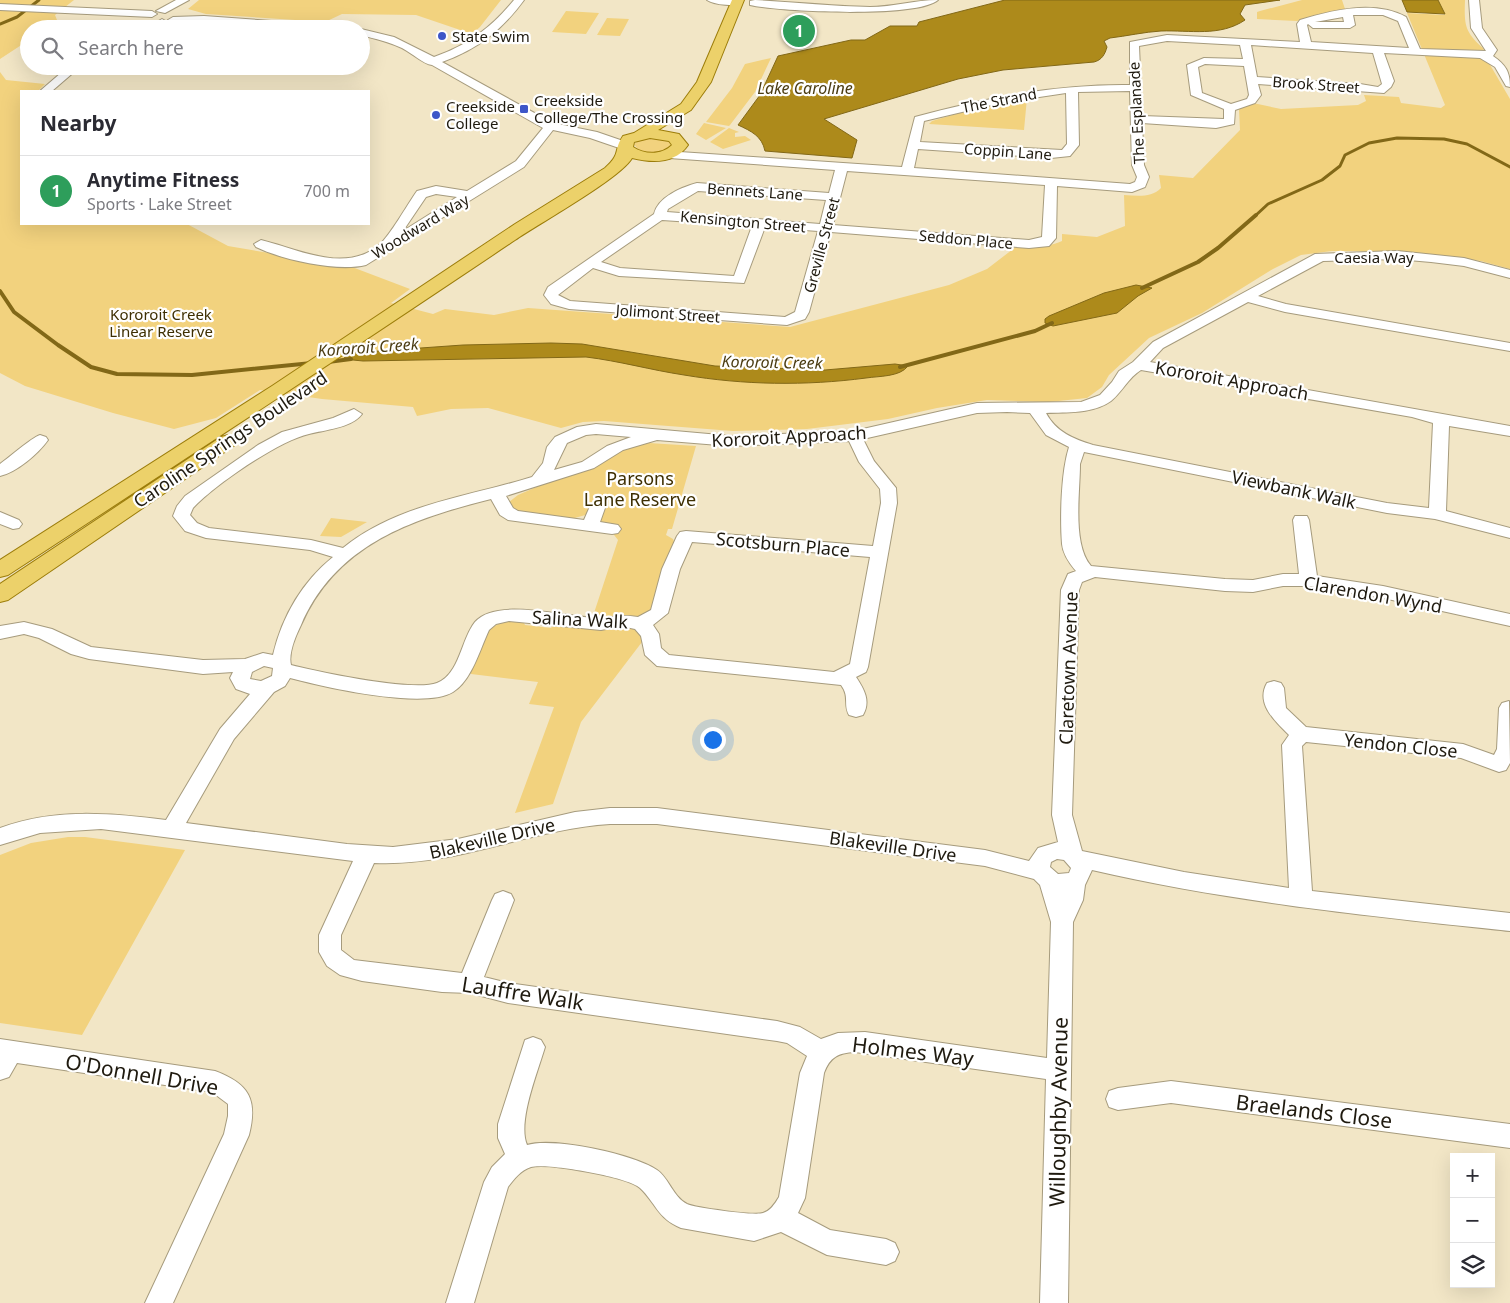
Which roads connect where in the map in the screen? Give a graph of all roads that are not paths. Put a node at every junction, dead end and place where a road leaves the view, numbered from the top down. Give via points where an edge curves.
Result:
1 (519, 0) edge
2 (712, 0) edge
3 (933, 0) edge
4 (1474, 0) edge
5 (738, 1) edge
6 (755, 1) edge
7 (0, 7) edge
8 (178, 10) edge
9 (60, 11) joint
10 (129, 14) joint
11 (748, 17) dead end
12 (204, 19) joint
13 (150, 20) edge
14 (156, 20) edge
15 (156, 20) edge
16 (218, 20) edge
17 (370, 34) edge
18 (1245, 42) junction
19 (736, 43) dead end
20 (1306, 46) junction
21 (1377, 50) junction
22 (1416, 52) junction
23 (1483, 55) junction
24 (431, 62) junction
25 (1249, 63) junction
26 (65, 75) edge
27 (1252, 80) junction
28 (1510, 84) edge
29 (1135, 88) junction
30 (1072, 89) junction
31 (46, 90) edge
32 (1380, 91) joint
33 (1232, 108) junction
34 (1136, 119) junction
35 (552, 124) junction
36 (640, 134) junction
37 (679, 141) junction
38 (914, 145) junction
39 (625, 147) junction
40 (666, 155) junction
41 (728, 158) junction
42 (842, 167) junction
43 (907, 172) junction
44 (1051, 183) junction
45 (471, 196) junction
46 (834, 197) junction
47 (660, 216) junction
48 (760, 222) junction
49 (826, 228) junction
50 (261, 244) dead end
51 (386, 248) junction
52 (591, 263) junction
53 (1510, 274) edge
54 (1246, 296) junction
55 (794, 319) joint
56 (1510, 346) edge
57 (1138, 365) junction
58 (1036, 409) junction
59 (1057, 409) junction
60 (354, 414) dead end
61 (1441, 420) junction
62 (1510, 431) edge
63 (860, 435) junction
64 (624, 437) junction
65 (40, 440) dead end
66 (1078, 445) junction
67 (0, 471) edge
68 (544, 472) junction
69 (496, 493) junction
70 (597, 508) dead end
71 (1437, 514) junction
72 (1301, 520) dead end
73 (590, 526) junction
74 (612, 528) dead end
75 (1510, 532) edge
76 (881, 552) junction
77 (344, 554) junction
78 (0, 570) edge
79 (1087, 573) junction
80 (1309, 580) junction
81 (0, 594) edge
82 (1510, 620) edge
83 (641, 624) junction
84 (286, 632) junction
85 (0, 633) edge
86 (247, 672) junction
87 (844, 675) junction
88 (277, 676) junction
89 (1274, 688) dead end
90 (1509, 708) edge
91 (856, 710) dead end
92 (227, 734) junction
93 (1301, 734) junction
94 (1062, 815) junction
95 (172, 829) junction
96 (0, 838) edge
97 (367, 854) junction
98 (1044, 866) junction
99 (1077, 867) junction
100 (1301, 899) junction
101 (503, 900) dead end
102 (1062, 922) junction
103 (1510, 922) edge
104 (470, 983) junction
105 (533, 1047) dead end
106 (822, 1052) junction
107 (4, 1057) edge
108 (1059, 1070) junction
109 (1118, 1099) dead end
110 (1510, 1136) edge
111 (520, 1159) junction
112 (781, 1218) junction
113 (886, 1252) dead end
114 (159, 1303) edge
115 (460, 1303) edge
116 (1054, 1303) edge

1 - 24 street via 490,34 470,47
2 - 5 street
3 - 6 street via 871,10
4 - 23 street via 1475,27 1492,50
5 - 6 main road
5 - 36 main road via 704,82 686,107
6 - 11 main road
7 - 9 street
8 - 12 street
8 - 14 street
8 - 15 street
9 - 10 street
10 - 13 street
12 - 16 street
17 - 24 street via 390,39
18 - 20 street, The Esplanade
18 - 25 street
18 - 29 street, The Esplanade via 1167,38 1134,44
19 - 37 main road via 712,88 678,128
20 - 21 street, The Esplanade
20 - 22 street via 1302,24 1346,26 1351,24 1347,11 1401,17
21 - 22 street, The Esplanade
21 - 32 street via 1388,81
22 - 23 street, The Esplanade
23 - 28 street via 1499,65
24 - 35 street
25 - 27 street
25 - 33 street via 1204,61 1192,65 1197,96
26 - 31 street
27 - 32 street, Brook Street
27 - 33 street via 1254,99
29 - 30 street, The Strand
29 - 34 street, The Esplanade
30 - 38 street, The Strand via 982,101 919,119
30 - 38 street, Coppin Lane via 1073,145 1066,153
33 - 34 street via 1229,111 1230,122 1222,124
34 - 44 street, The Esplanade via 1141,184 1123,188
35 - 36 street via 613,134
35 - 39 street
35 - 45 street, Woodward Way via 520,164
36 - 37 main road via 667,134
36 - 39 main road via 628,139
37 - 40 main road via 678,148
37 - 41 street, The Esplanade
38 - 43 street, The Strand
39 - 40 main road via 629,152 644,156
39 - 78 main road, Caroline Springs Boulevard via 624,159 611,172
40 - 41 street, The Esplanade
40 - 81 main road, Caroline Springs Boulevard via 630,171
41 - 42 street, The Esplanade
42 - 43 street, The Esplanade
42 - 46 street, Greville Street
43 - 44 street, The Esplanade
44 - 49 street, Seddon Place via 1049,238 1044,243
45 - 51 street, Woodward Way
45 - 51 street via 436,190 421,194
46 - 47 street, Bennets Lane via 692,187 662,207
46 - 49 street, Greville Street
47 - 48 street, Kensington Street
47 - 52 street
48 - 49 street, Kensington Street
48 - 52 street via 739,280 620,272
49 - 55 street, Greville Street via 802,312
50 - 51 street, Woodward Way via 278,252 352,263 361,262
52 - 55 street, Jolimont Street via 553,290 553,298 569,305 764,320
53 - 54 street, Caesia Way via 1439,259 1343,255 1320,257
54 - 56 street via 1285,308
54 - 57 street, Caesia Way via 1158,345
57 - 59 street, Kororoit Approach via 1124,374 1105,398 1083,407
57 - 61 street, Kororoit Approach via 1161,366
58 - 59 street, Kororoit Approach
58 - 63 street, Kororoit Approach via 977,408
58 - 66 street, Viewbank Walk via 1052,434
59 - 66 street via 1067,434
60 - 77 street via 342,421 297,432 277,441 190,500 181,516 192,527 206,533 311,545
61 - 62 street, Kororoit Approach
61 - 71 street
63 - 64 street, Kororoit Approach via 761,440 642,440
63 - 76 street via 867,462 888,488 889,502
64 - 68 street, Kororoit Approach via 588,465
64 - 68 street, Kororoit Approach via 596,429 569,435 555,447
65 - 67 street
66 - 71 street, Viewbank Walk via 1378,506
66 - 79 street, Claretown Avenue via 1072,464 1071,545 1076,560
68 - 69 street
69 - 73 street via 506,511 514,516
69 - 77 street via 405,518 364,539
70 - 73 street
71 - 75 street, Viewbank Walk
72 - 80 street
73 - 74 street
76 - 83 street, Scotsburn Place via 686,536 671,569 659,613
76 - 87 street via 859,667
77 - 84 street via 312,589
79 - 80 street, Clarendon Wynd via 1102,571 1253,586 1283,580
79 - 94 street, Claretown Avenue via 1074,578 1070,590
80 - 82 street, Clarendon Wynd via 1383,592
83 - 87 street, Salina Walk via 650,634 652,650 664,661 837,679
83 - 88 street, Salina Walk via 621,620 601,624 522,616 500,617 482,626 458,676 438,690 416,692
84 - 86 street
84 - 88 street
85 - 86 street via 16,628 34,628 90,653
86 - 88 street via 254,688
86 - 88 street via 270,660
86 - 92 street
87 - 91 street via 857,693
88 - 92 street
89 - 93 street via 1276,710
90 - 93 street, Yendon Close via 1507,749 1499,765 1463,751
92 - 95 street
93 - 100 street via 1292,745
94 - 98 street, Claretown Avenue
94 - 99 street, Claretown Avenue
95 - 96 street, Blakeville Drive via 102,820 57,821
95 - 97 street, Blakeville Drive
97 - 98 street, Blakeville Drive via 444,851 565,821 623,815 692,820
97 - 104 street, Lauffre Walk via 330,935 330,952 335,959 348,968 362,971
98 - 99 street via 1061,850
98 - 99 street via 1063,884
98 - 102 street, Willoughby Avenue
99 - 100 street
99 - 102 street, Willoughby Avenue via 1072,900
100 - 103 street
101 - 104 street
102 - 108 street, Willoughby Avenue
104 - 106 street, Lauffre Walk via 508,993 777,1031 792,1034
105 - 111 street via 511,1124 511,1138
106 - 108 street, Holmes Way via 837,1042 865,1042
106 - 112 street via 812,1073 792,1198 788,1211
107 - 114 street, O'Donnell Drive via 215,1082 236,1094 242,1111 236,1135
108 - 116 street, Willoughby Avenue
109 - 110 street, Braelands Close via 1171,1092
111 - 112 street via 531,1154 544,1154 625,1167 649,1180 672,1210 681,1216 754,1228
111 - 115 street via 509,1166 497,1182
112 - 113 street via 827,1242

